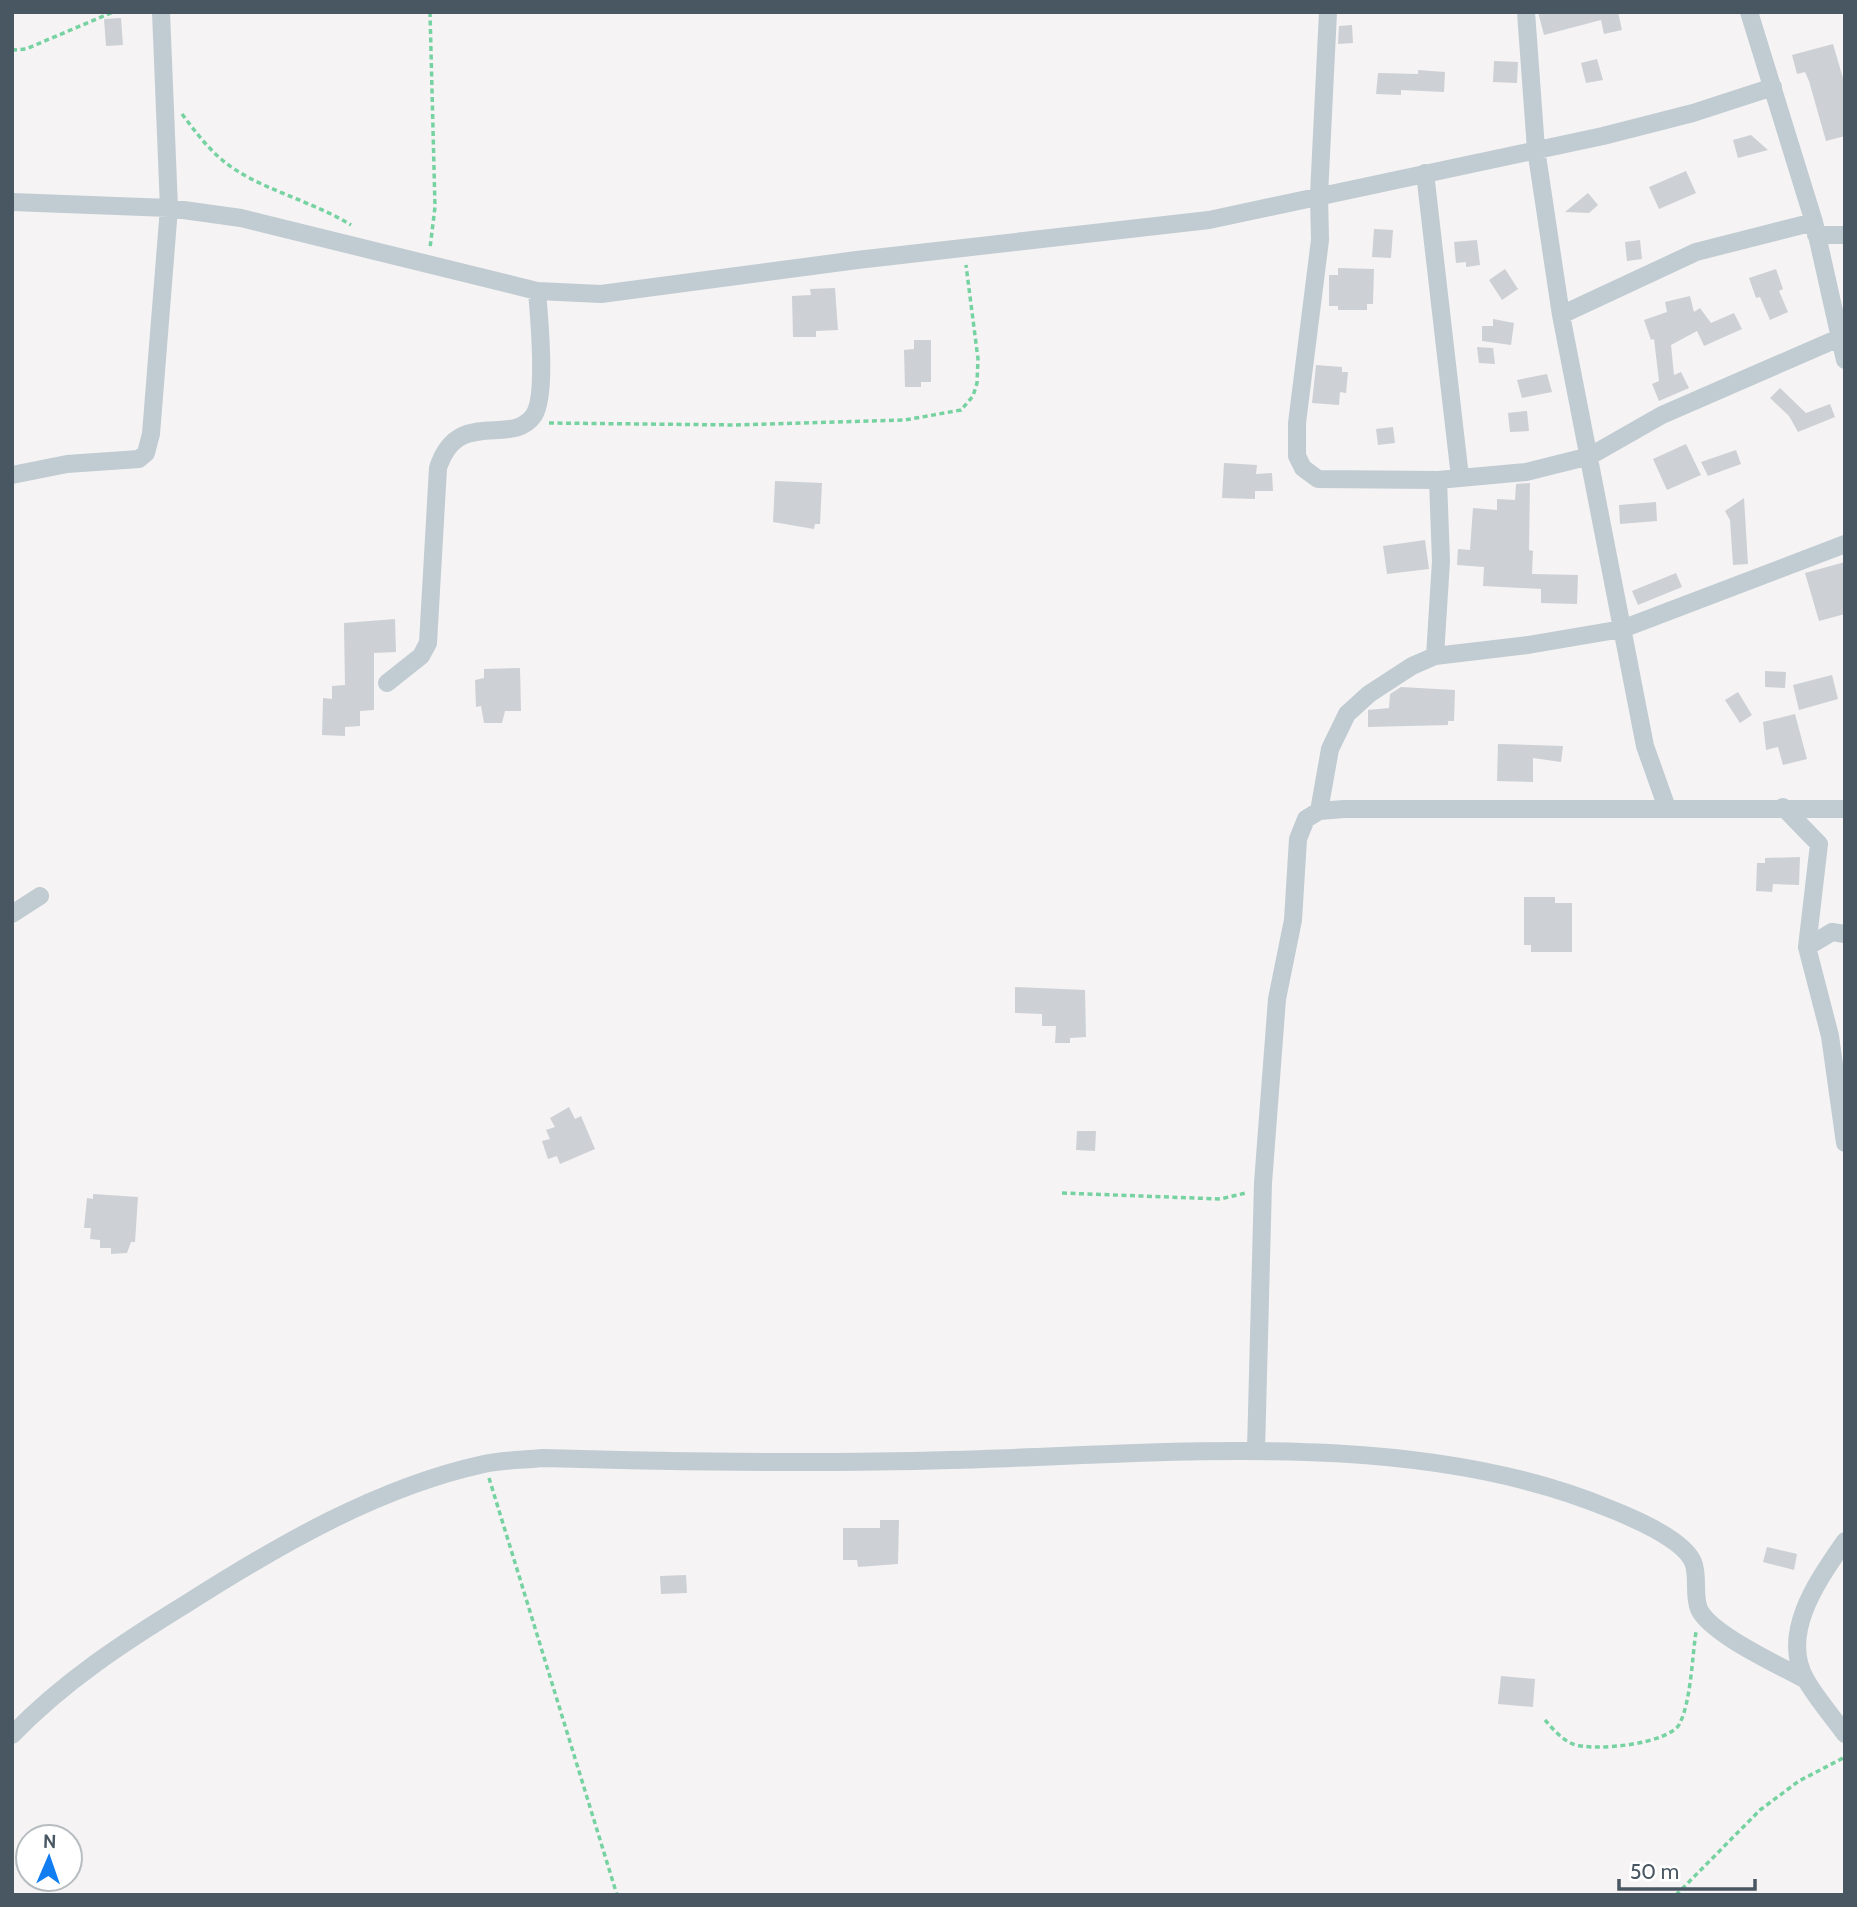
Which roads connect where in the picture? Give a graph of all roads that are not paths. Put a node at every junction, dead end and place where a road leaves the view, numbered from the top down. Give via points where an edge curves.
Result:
1 (161, 12) edge
2 (1328, 12) edge
3 (1526, 12) edge
4 (1749, 12) edge
5 (1773, 87) junction
6 (1536, 149) junction
7 (1425, 173) junction
8 (1319, 195) junction
9 (12, 202) edge
10 (169, 208) junction
11 (1815, 229) junction
12 (1845, 235) edge
13 (537, 291) junction
14 (1561, 315) junction
15 (1839, 338) junction
16 (1845, 360) edge
17 (1590, 456) junction
18 (12, 475) edge
19 (1460, 477) junction
20 (1438, 480) junction
21 (1845, 544) edge
22 (1622, 629) junction
23 (1435, 656) junction
24 (387, 683) dead end
25 (1783, 807) junction
26 (1667, 808) junction
27 (1845, 809) edge
28 (1319, 811) junction
29 (40, 896) dead end
30 (12, 914) edge
31 (1845, 934) edge
32 (1807, 947) junction
33 (1845, 1143) edge
34 (1256, 1451) junction
35 (1845, 1541) edge
36 (1806, 1679) junction
37 (1845, 1734) edge
38 (12, 1735) edge

1 - 10 street
2 - 8 street
3 - 6 street
4 - 5 street
5 - 6 street via 1693,113
5 - 11 street
6 - 7 street
6 - 14 street
7 - 8 street
7 - 19 street
8 - 13 street via 1150,228 601,294
8 - 20 street via 1320,240 1307,326 1297,456 1303,468 1318,479
9 - 10 street
10 - 13 street via 300,231
10 - 18 street via 146,453 139,459 67,464
11 - 12 street
11 - 14 street via 1696,252
11 - 15 street
13 - 24 street via 541,354 534,415 524,423 454,439 444,449 438,468 428,643 421,656
14 - 17 street
15 - 16 street
15 - 17 street via 1662,415
17 - 19 street via 1526,472
17 - 22 street
19 - 20 street
20 - 23 street via 1441,561
21 - 22 street
22 - 23 street
22 - 26 street via 1645,746
23 - 28 street via 1380,687 1347,714 1330,749
25 - 26 street
25 - 27 street
25 - 32 street via 1819,844
26 - 28 street
28 - 34 street via 1306,819 1298,839 1293,920 1277,999 1263,1183
29 - 30 street
31 - 32 street via 1832,932
32 - 33 street via 1830,1036
34 - 36 street via 1442,1462 1531,1482 1607,1508 1682,1547 1693,1560 1699,1609 1713,1625
34 - 38 street via 946,1461 543,1458 485,1464 405,1489 334,1520 229,1576 109,1652
35 - 36 street via 1821,1575 1804,1612 1797,1656
36 - 37 street

